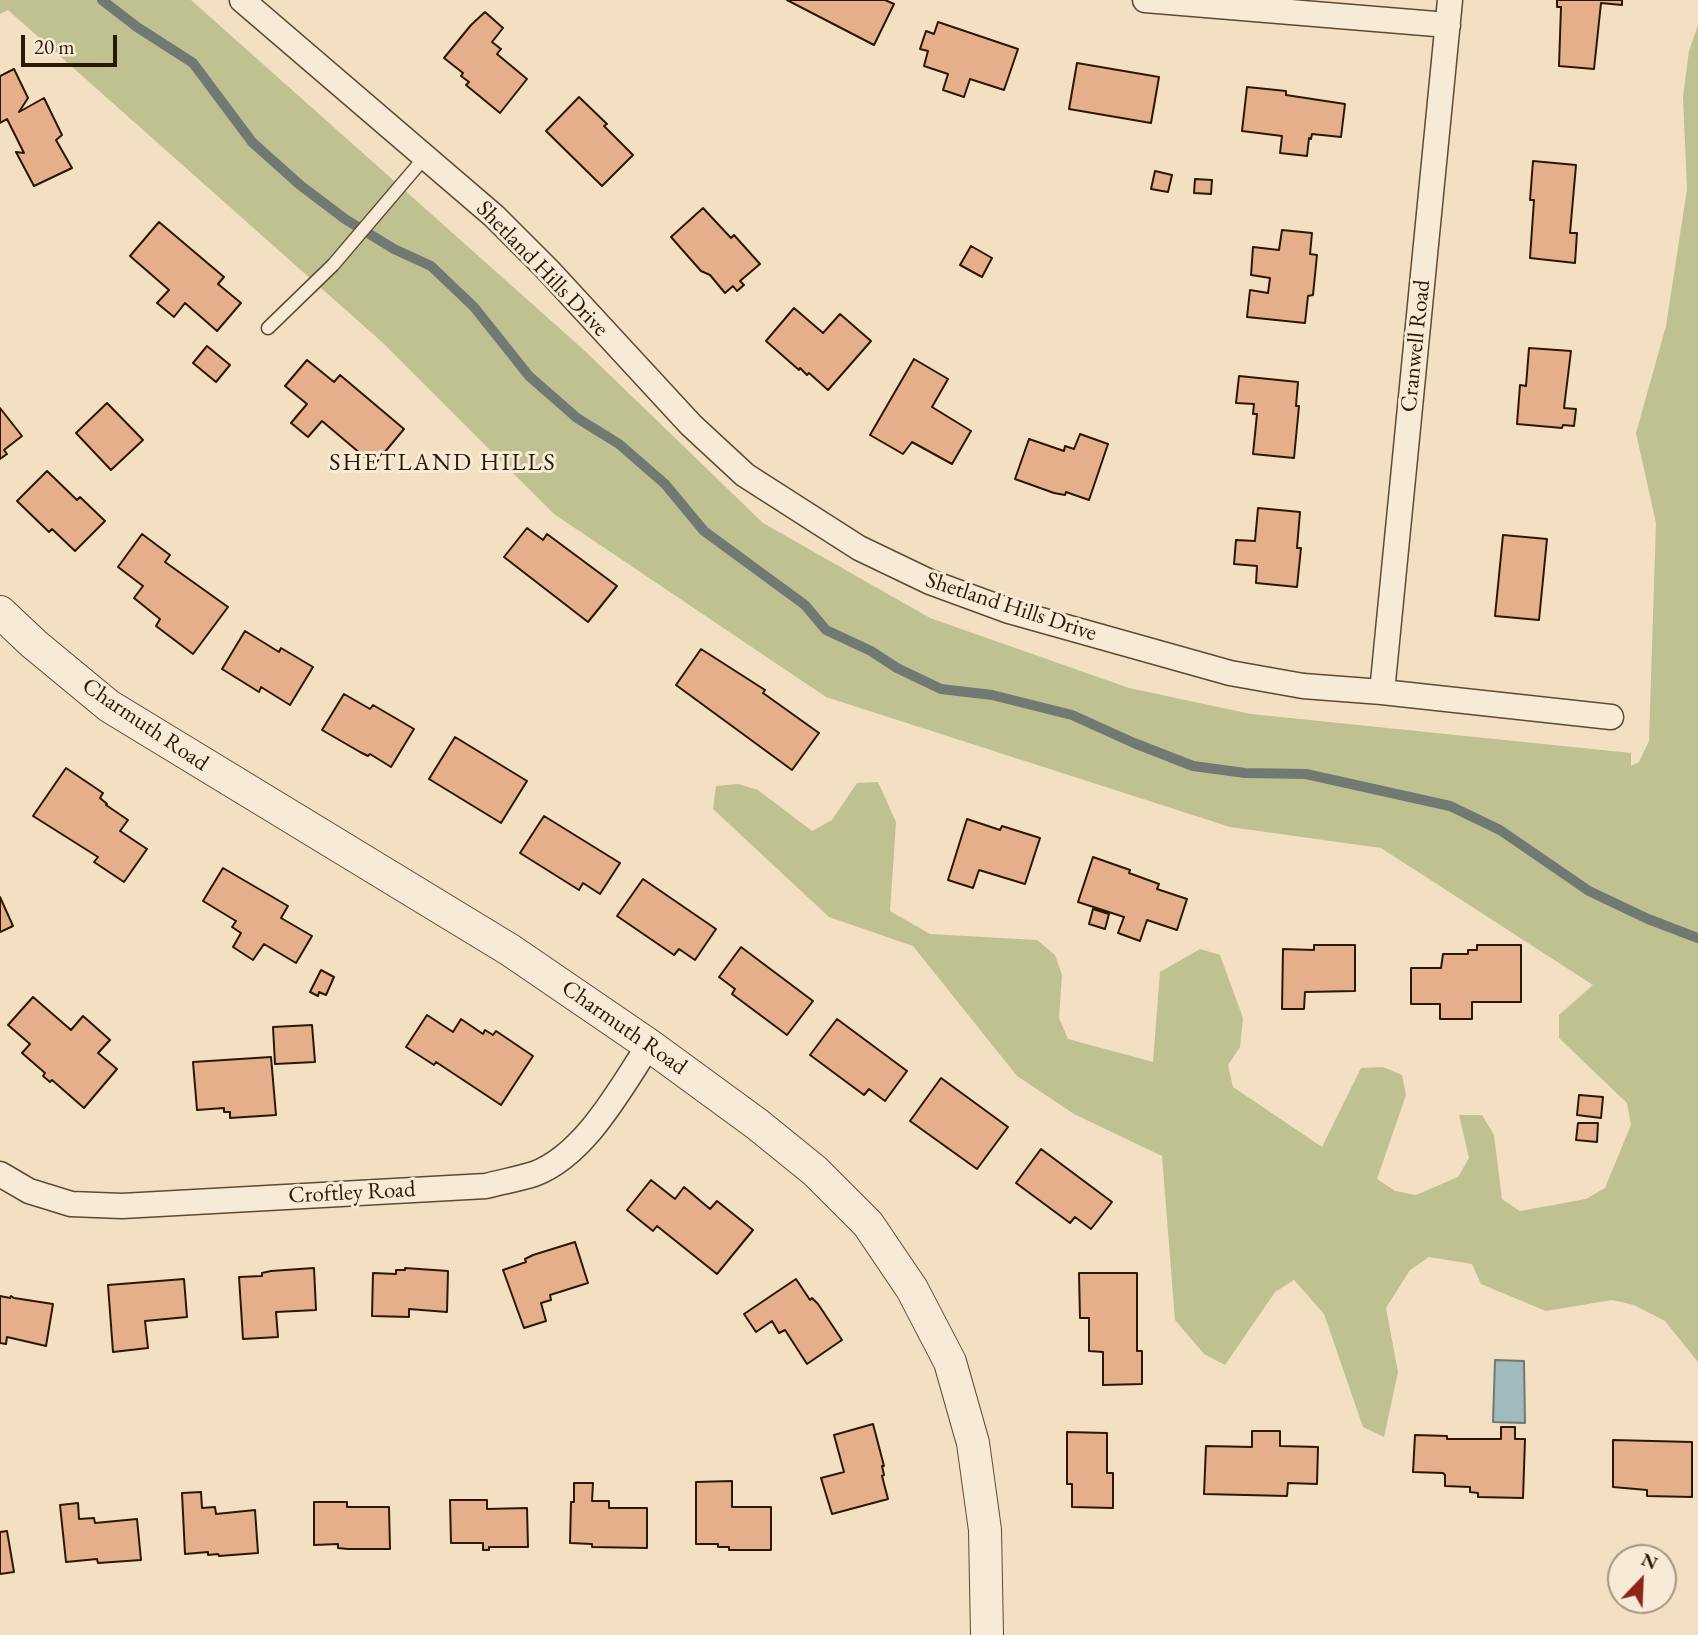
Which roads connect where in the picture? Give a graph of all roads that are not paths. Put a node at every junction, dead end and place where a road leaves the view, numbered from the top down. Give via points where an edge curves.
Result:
1 (242, 0) edge
2 (1145, 0) edge
3 (1450, 0) edge
4 (1448, 25) junction
5 (425, 157) junction
6 (268, 328) dead end
7 (0, 612) edge
8 (1382, 692) junction
9 (1611, 717) dead end
10 (649, 1045) junction
11 (0, 1174) edge
12 (987, 1635) edge

1 - 5 street, Shetland Hills Drive
2 - 4 street
3 - 4 street, Cranwell Road
4 - 8 street, Cranwell Road
5 - 6 lane via 349,246
5 - 8 street, Shetland Hills Drive via 521,242 691,425 746,475 859,548 930,582 1009,611 1230,673 1303,686
7 - 10 street, Charmuth Road via 108,706 510,950
8 - 9 street, Shetland Hills Drive
10 - 11 street, Croftley Road via 597,1124 569,1152 536,1173 486,1186 122,1206 71,1204 29,1191
10 - 12 street, Charmuth Road via 816,1171 868,1224 912,1289 950,1362 973,1443 985,1530

